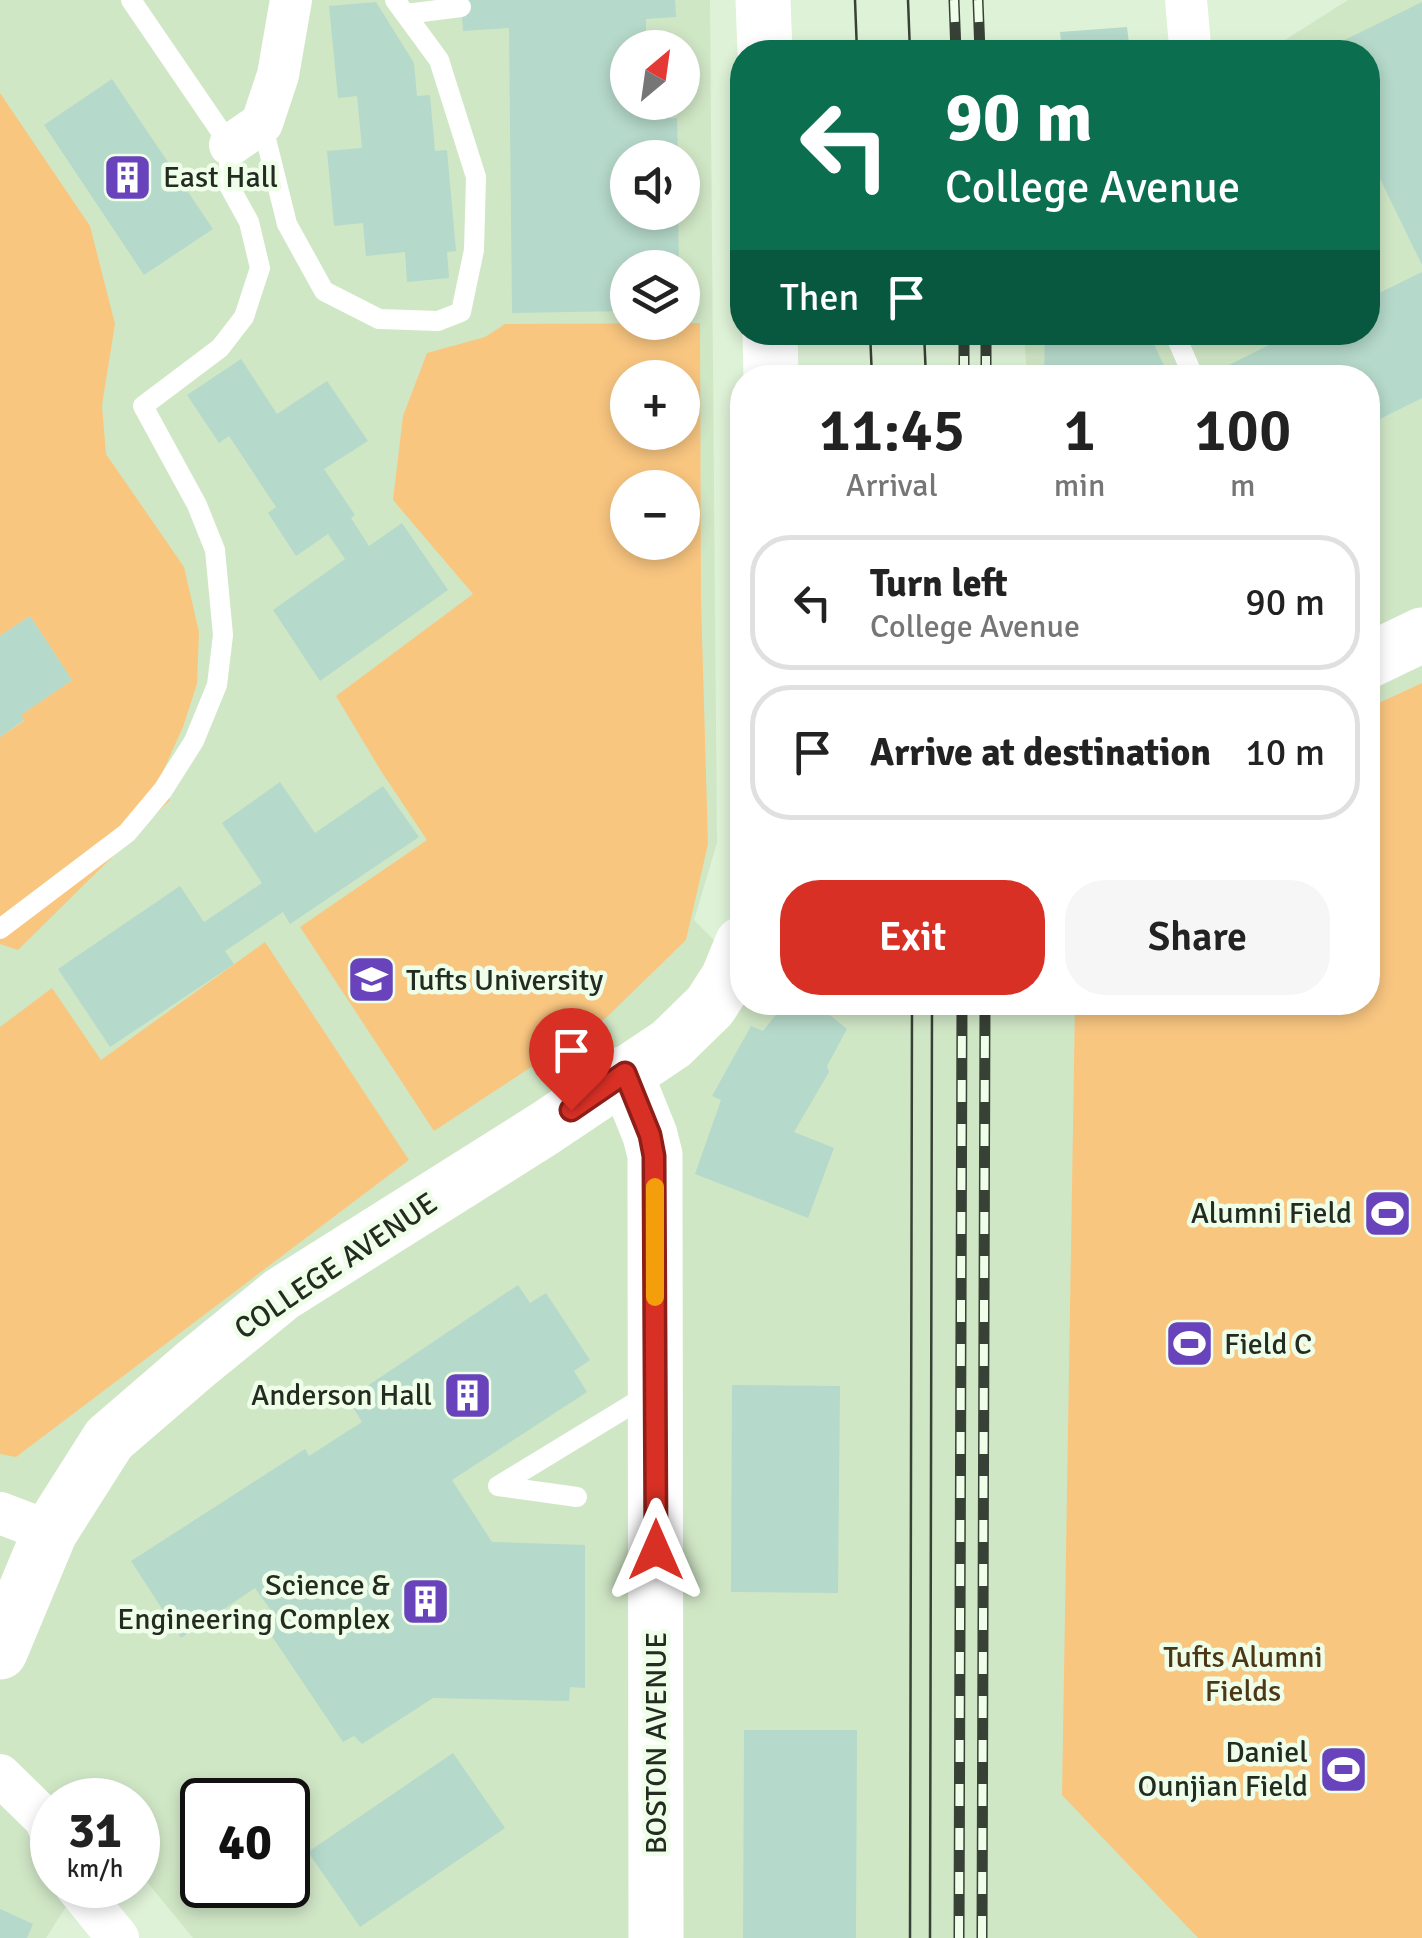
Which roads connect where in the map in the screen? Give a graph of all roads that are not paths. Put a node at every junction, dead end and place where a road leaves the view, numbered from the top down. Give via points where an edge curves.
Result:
1 (131, 0) edge
2 (290, 0) edge
3 (763, 0) edge
4 (1186, 0) edge
5 (400, 7) edge
6 (461, 8) dead end
7 (765, 40) edge
8 (1189, 40) edge
9 (246, 134) junction
10 (1422, 635) edge
11 (1380, 655) edge
12 (0, 929) edge
13 (730, 973) edge
14 (625, 1073) junction
15 (656, 1391) junction
16 (577, 1496) dead end
17 (0, 1513) edge
18 (50, 1532) junction
19 (0, 1652) edge
20 (0, 1775) edge
21 (30, 1805) edge
22 (94, 1908) edge
23 (118, 1938) edge
24 (656, 1938) edge

1 - 9 lane
2 - 9 street via 278,75
3 - 7 main road
4 - 8 street
5 - 6 lane
5 - 9 lane via 439,60 476,177 474,250 461,312 438,320 380,319 324,291
9 - 12 lane via 228,184 249,222 260,268 244,317 220,348 143,406 215,550 223,635 217,685 194,742 128,832
10 - 11 main road
13 - 14 main road, COLLEGE AVENUE via 710,1006 670,1044
14 - 15 main road, BOSTON AVENUE via 654,1156
14 - 18 main road, COLLEGE AVENUE via 282,1294 109,1439
15 - 16 lane via 498,1486
15 - 24 main road, BOSTON AVENUE
17 - 18 street
18 - 19 main road, COLLEGE AVENUE
20 - 21 street
22 - 23 street

